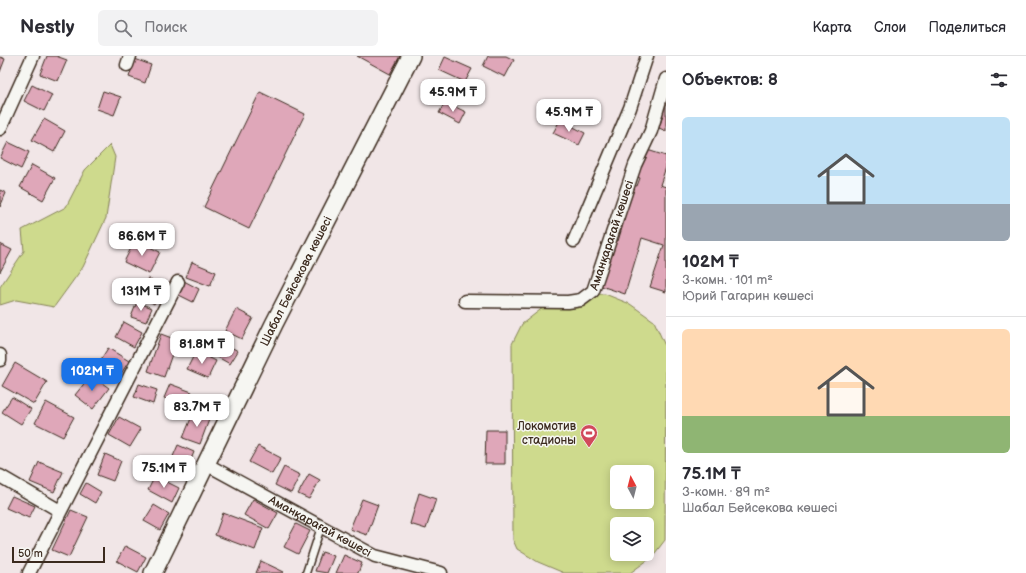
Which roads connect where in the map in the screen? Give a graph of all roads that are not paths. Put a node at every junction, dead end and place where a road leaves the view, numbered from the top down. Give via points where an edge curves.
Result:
1 (33, 56) edge
2 (411, 56) edge
3 (647, 56) edge
4 (666, 79) edge
5 (0, 129) edge
6 (574, 241) dead end
7 (178, 282) dead end
8 (465, 301) dead end
9 (0, 355) edge
10 (0, 360) edge
11 (206, 464) junction
12 (0, 476) edge
13 (60, 511) junction
14 (321, 527) junction
15 (28, 573) edge
16 (153, 573) edge
17 (306, 573) edge
18 (441, 573) edge

1 - 5 street
2 - 11 main road, Шабал Бейсекова көшесі
3 - 6 street via 630,108
4 - 8 street, Аманқарағай көшесі via 651,131 635,165 593,291 580,300 568,302
7 - 13 street
9 - 10 street
11 - 14 street, Аманқарағай көшесі
11 - 16 main road, Шабал Бейсекова көшесі
12 - 13 street
13 - 15 street
14 - 17 lane
14 - 18 street, Аманқарағай көшесі via 375,556

